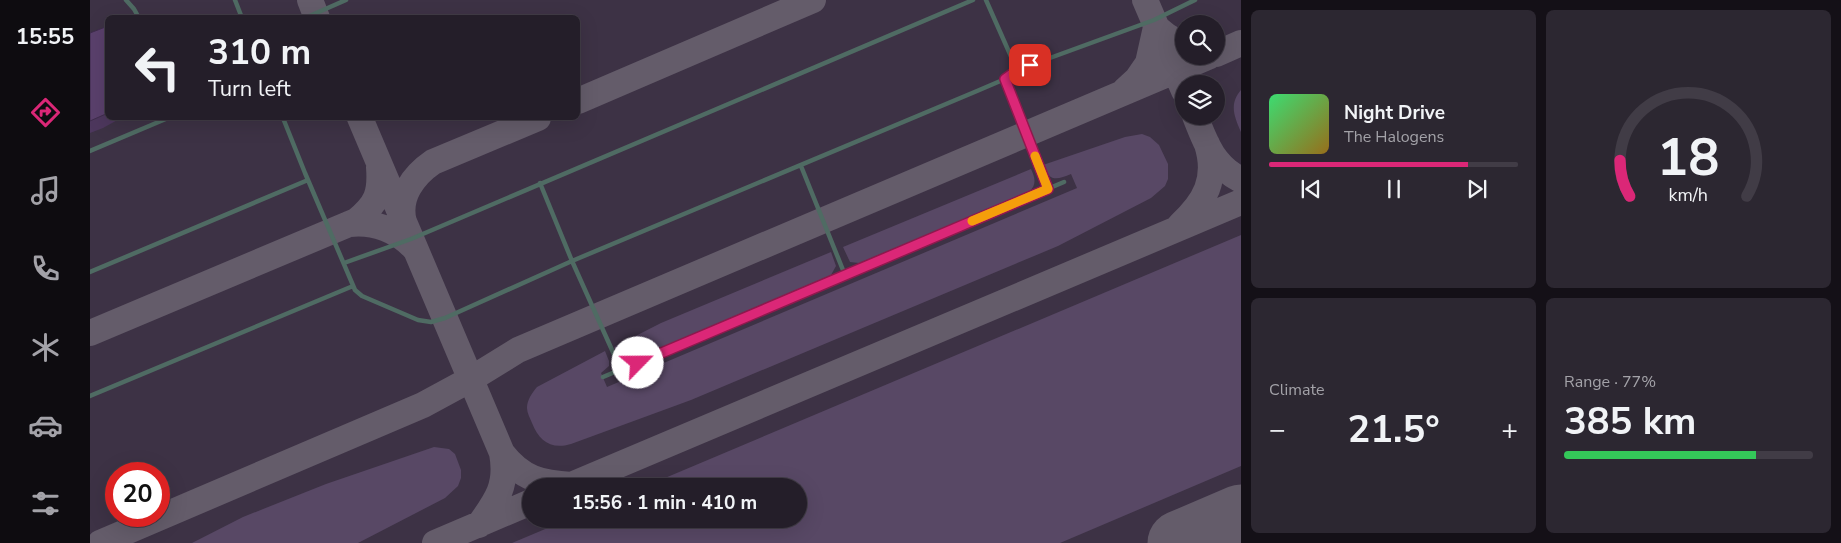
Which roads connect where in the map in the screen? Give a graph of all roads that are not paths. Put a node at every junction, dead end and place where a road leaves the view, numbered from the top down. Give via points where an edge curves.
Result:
1 (126, 0) edge
2 (235, 0) edge
3 (346, 0) edge
4 (973, 0) edge
5 (986, 0) edge
6 (1195, 0) edge
7 (137, 15) edge
8 (241, 15) edge
9 (312, 15) edge
10 (1017, 70) junction
11 (1005, 79) junction
12 (163, 120) edge
13 (285, 120) edge
14 (90, 151) edge
15 (800, 166) junction
16 (308, 180) junction
17 (1064, 182) dead end
18 (540, 183) junction
19 (1048, 189) junction
20 (572, 261) junction
21 (344, 263) junction
22 (90, 272) edge
23 (845, 274) junction
24 (353, 286) junction
25 (620, 370) junction
26 (604, 377) dead end
27 (90, 396) edge

1 - 7 lane
2 - 8 lane
3 - 9 lane
4 - 18 lane
5 - 10 lane
6 - 10 lane via 1154,20
10 - 11 lane
11 - 15 lane
11 - 19 lane
12 - 14 lane
13 - 16 lane
15 - 20 lane
15 - 23 lane
16 - 21 lane
16 - 22 lane
17 - 19 lane
18 - 20 lane
18 - 21 lane via 411,239
19 - 23 lane
20 - 24 lane via 431,322 418,320 362,296
20 - 25 lane
21 - 24 lane
23 - 25 lane
24 - 27 lane
25 - 26 lane

